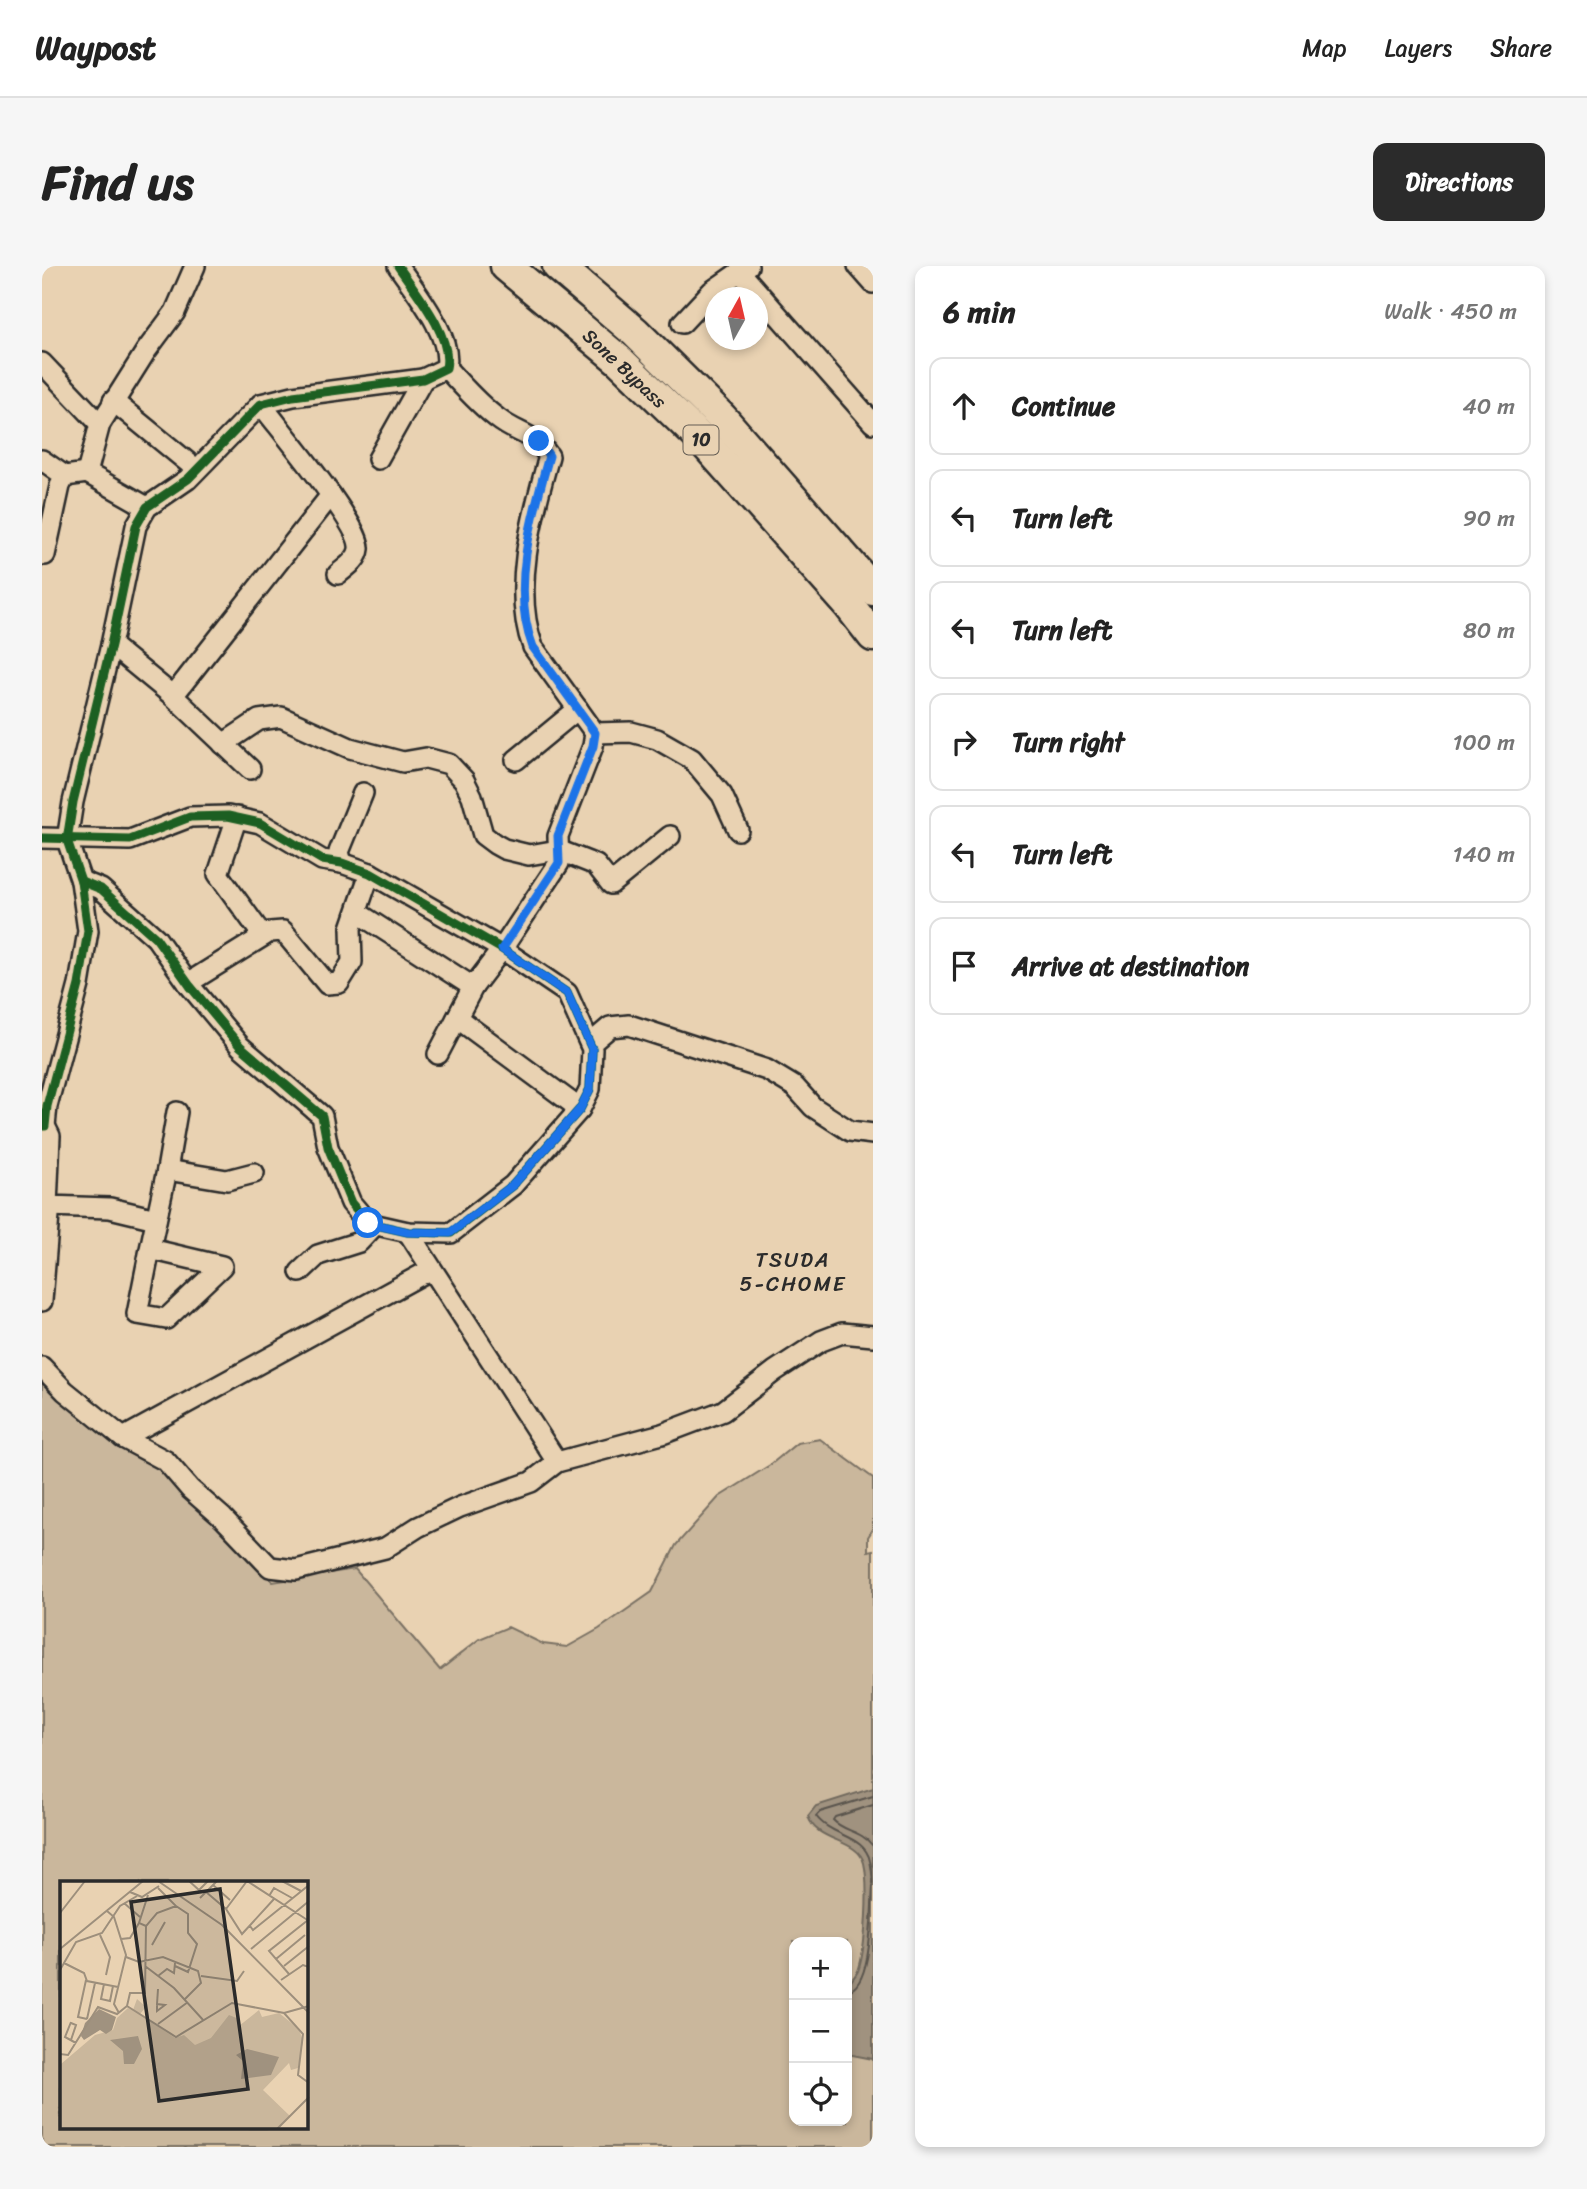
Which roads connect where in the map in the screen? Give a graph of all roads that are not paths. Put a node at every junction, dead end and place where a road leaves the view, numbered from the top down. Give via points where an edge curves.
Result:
1 (195, 266) edge
2 (398, 266) edge
3 (506, 266) edge
4 (558, 266) edge
5 (858, 266) edge
6 (744, 269) edge
7 (873, 283) edge
8 (682, 323) dead end
9 (42, 363) edge
10 (446, 368) junction
11 (423, 379) junction
12 (113, 401) junction
13 (261, 404) junction
14 (873, 423) edge
15 (100, 424) junction
16 (378, 459) dead end
17 (42, 460) edge
18 (196, 469) junction
19 (88, 473) junction
20 (65, 476) junction
21 (331, 495) junction
22 (146, 507) junction
23 (42, 554) edge
24 (338, 573) dead end
25 (873, 590) edge
26 (873, 636) edge
27 (111, 645) junction
28 (173, 696) junction
29 (578, 709) junction
30 (595, 733) junction
31 (223, 744) junction
32 (516, 760) dead end
33 (250, 769) dead end
34 (363, 793) dead end
35 (237, 817) junction
36 (738, 830) dead end
37 (670, 836) dead end
38 (42, 838) edge
39 (67, 840) junction
40 (558, 850) junction
41 (342, 863) junction
42 (370, 873) junction
43 (81, 881) junction
44 (358, 913) junction
45 (263, 936) junction
46 (502, 949) junction
47 (188, 983) junction
48 (473, 987) junction
49 (457, 1018) junction
50 (590, 1044) junction
51 (438, 1054) dead end
52 (580, 1109) junction
53 (177, 1112) dead end
54 (44, 1126) edge
55 (873, 1134) edge
56 (167, 1170) junction
57 (254, 1173) dead end
58 (47, 1206) junction
59 (156, 1219) junction
60 (375, 1225) junction
61 (408, 1232) junction
62 (150, 1249) junction
63 (430, 1270) junction
64 (300, 1272) dead end
65 (42, 1301) edge
66 (873, 1336) edge
67 (42, 1367) edge
68 (123, 1438) junction
69 (557, 1462) junction

1 - 12 street via 175,312
2 - 10 street via 433,317 449,356
3 - 26 highway, Sone Bypass / 10 via 618,359 702,440
4 - 25 highway, Sone Bypass / 10 via 635,332 722,418
5 - 7 street
6 - 8 street via 712,291
6 - 14 street
9 - 15 street
10 - 11 street
10 - 29 street via 499,421 539,441 549,456 530,524 524,589 527,632
11 - 13 street
11 - 16 street
12 - 15 street
12 - 18 street
13 - 18 street
13 - 21 street
15 - 19 street
17 - 20 street
18 - 22 street
19 - 20 street
19 - 22 street
20 - 23 street
21 - 24 street via 359,541 355,559
21 - 28 street
22 - 27 street via 136,526
27 - 28 street
27 - 39 street
28 - 31 street
29 - 30 street
29 - 32 street
30 - 36 street via 631,732 657,739 692,759 722,795
30 - 40 street via 558,836
31 - 33 street
31 - 40 street via 259,720 282,717 351,748 403,762 426,758 449,764 472,796 483,835 505,849 529,855
34 - 41 street via 339,852
35 - 39 street via 190,817 130,840
35 - 41 street via 260,823 322,860
35 - 45 street via 218,874
37 - 40 street via 611,884 596,865
38 - 39 street
39 - 43 street
40 - 46 street via 559,863
41 - 42 street
42 - 44 street
42 - 46 street
43 - 47 street via 101,889 156,938
43 - 54 street via 88,931
44 - 45 street via 351,928 352,962 339,983 327,984 283,931
44 - 48 street
45 - 47 street
46 - 48 street
46 - 50 street via 567,993
47 - 60 street via 240,1046 321,1116 351,1203
48 - 49 street
49 - 51 street
49 - 52 street
50 - 52 street via 590,1089
50 - 55 street via 610,1027 629,1026 767,1070 850,1131
52 - 61 street via 513,1185 450,1233
53 - 56 street
54 - 58 street via 50,1136
56 - 57 street via 227,1180
56 - 59 street
58 - 59 street via 110,1208
58 - 65 street
59 - 62 street
60 - 61 street
60 - 64 street via 359,1242 318,1255
61 - 63 street
62 - 62 street via 210,1264 222,1266 166,1319 137,1314
63 - 68 street
63 - 69 street
66 - 69 street via 842,1333 821,1341 723,1411 662,1434
67 - 68 street
68 - 69 street via 166,1461 270,1567 283,1570 385,1548 460,1507 531,1482

